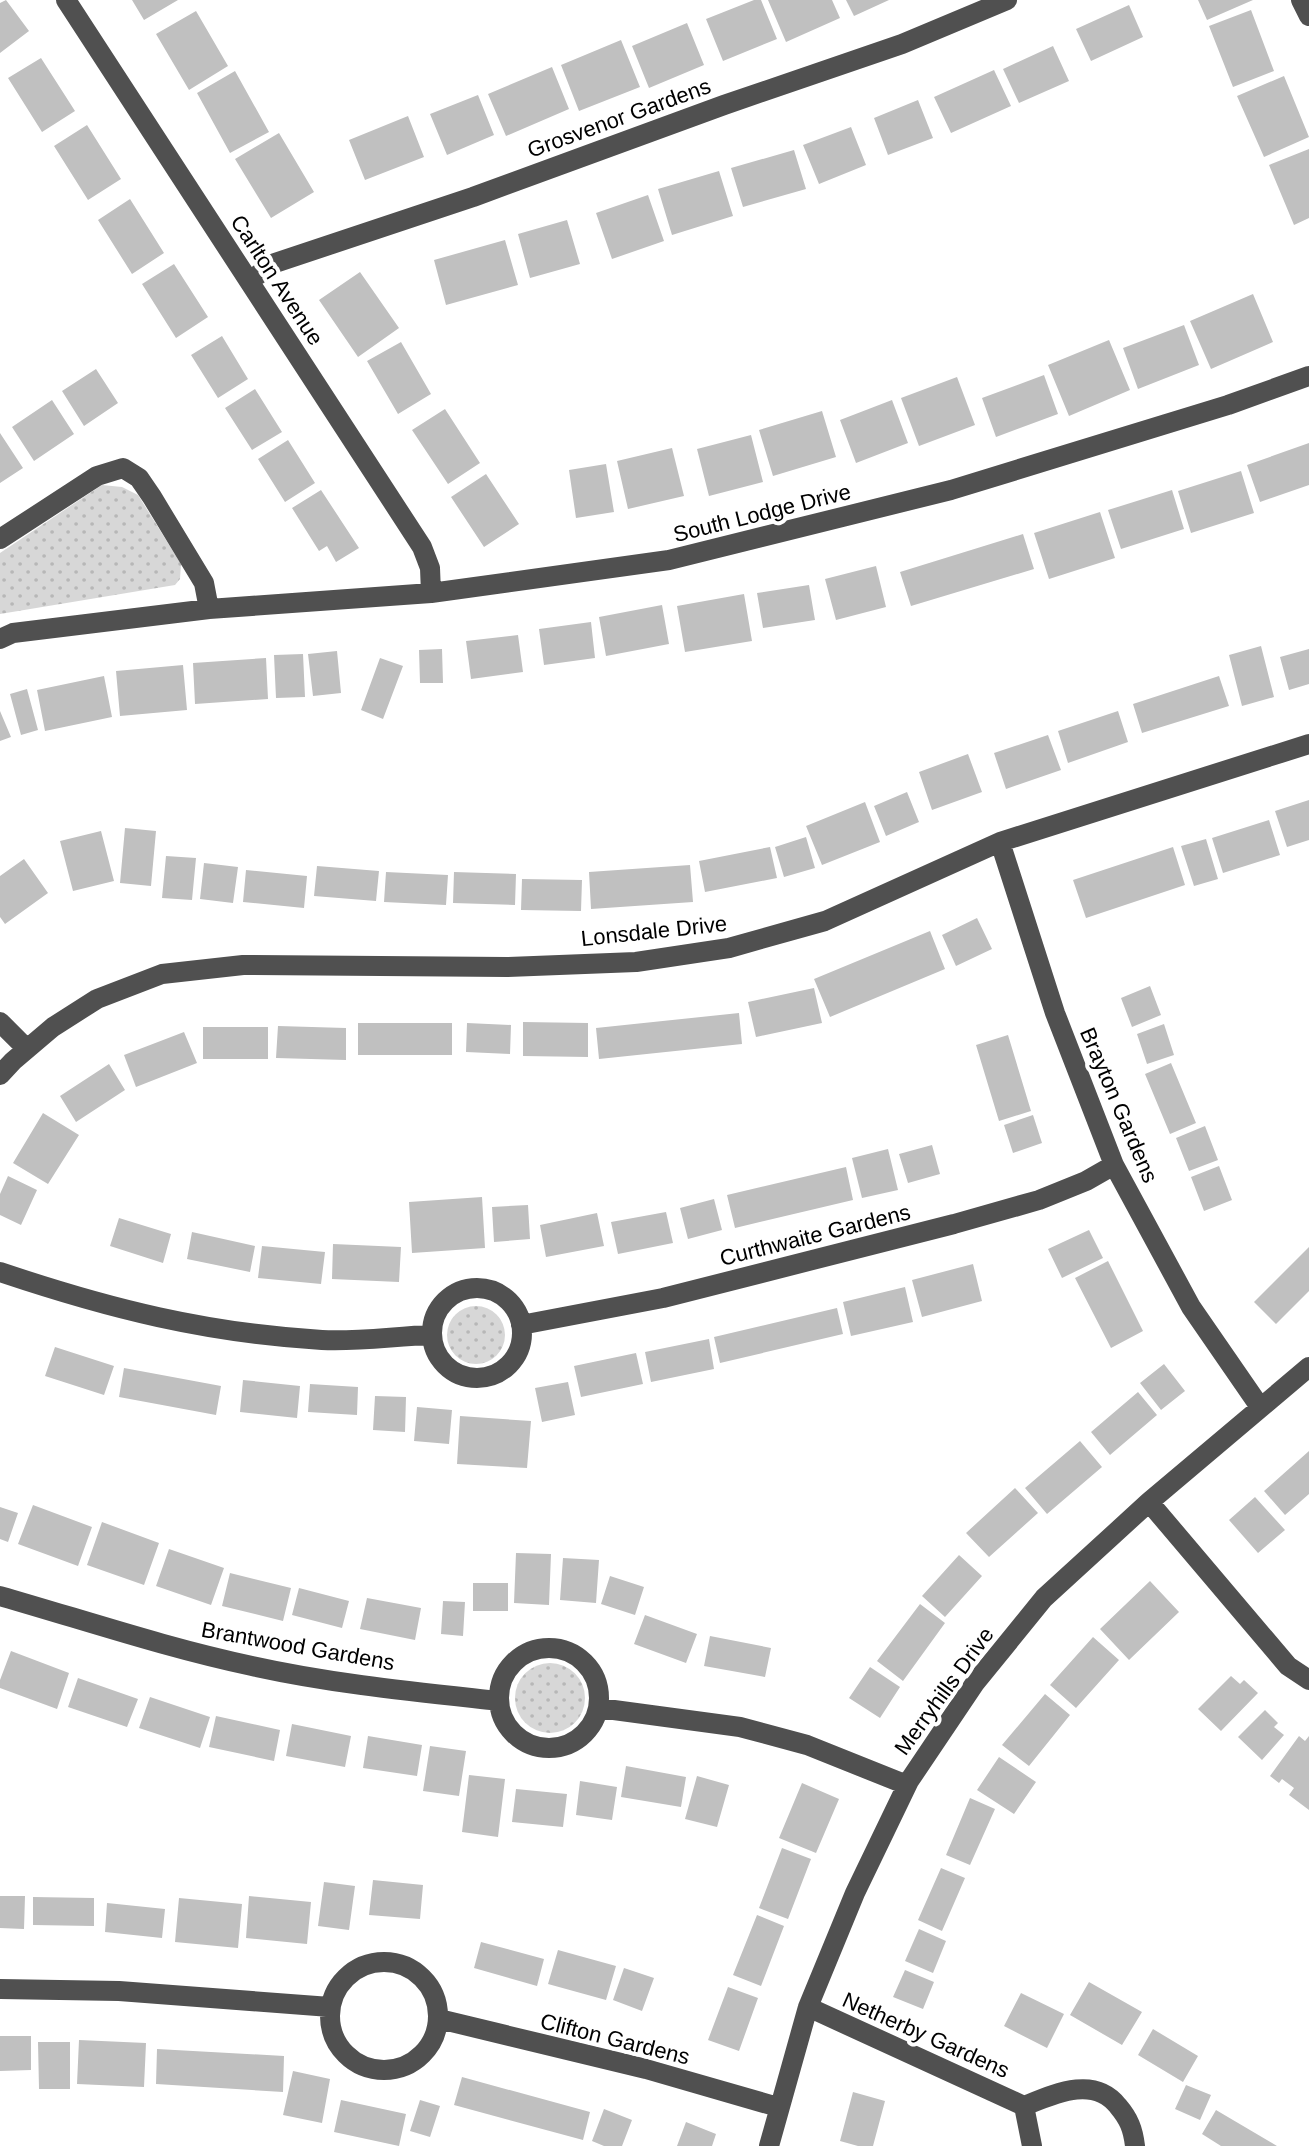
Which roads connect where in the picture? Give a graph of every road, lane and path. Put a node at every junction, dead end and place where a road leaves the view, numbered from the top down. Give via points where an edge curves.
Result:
1 (66, 0) edge
2 (1007, 0) edge
3 (1301, 0) edge
4 (1309, 16) edge
5 (249, 281) junction
6 (1309, 376) edge
7 (0, 539) edge
8 (431, 593) junction
9 (209, 609) junction
10 (0, 639) edge
11 (1309, 744) edge
12 (1000, 842) junction
13 (0, 1022) edge
14 (27, 1049) junction
15 (0, 1075) edge
16 (1114, 1165) junction
17 (0, 1272) edge
18 (521, 1325) junction
19 (432, 1335) junction
20 (1309, 1367) edge
21 (1260, 1407) junction
22 (1149, 1502) junction
23 (0, 1596) edge
24 (1309, 1680) edge
25 (499, 1701) junction
26 (599, 1708) junction
27 (907, 1785) junction
28 (0, 1989) edge
29 (330, 2007) junction
30 (808, 2007) junction
31 (439, 2019) junction
32 (1024, 2106) junction
33 (778, 2107) junction
34 (769, 2146) edge
35 (1032, 2146) edge
36 (1135, 2146) edge

1 - 5 street, Carlton Avenue
2 - 5 street, Grosvenor Gardens via 902,44 275,263
3 - 4 street
5 - 8 street, Carlton Avenue via 422,547
6 - 8 street, South Lodge Drive via 951,490 684,557
7 - 9 street via 97,476 123,468 139,478 152,497 204,583
8 - 9 street, South Lodge Drive
9 - 10 street, South Lodge Drive via 13,633
11 - 12 street, Lonsdale Drive
12 - 14 street, Lonsdale Drive via 825,921 729,948 636,962 507,967 243,965 162,974 97,999
12 - 16 street, Brayton Gardens via 1055,1013
13 - 14 street
14 - 15 street, Lonsdale Drive
16 - 18 street, Curthwaite Gardens via 1039,1200 954,1224 663,1298
16 - 21 street, Brayton Gardens via 1191,1307
17 - 19 street via 105,1306 192,1326 326,1340
18 - 19 street via 509,1302 472,1289 459,1292 439,1309
18 - 19 street via 518,1352 488,1377 450,1370
20 - 21 street, Merryhills Drive
21 - 22 street, Merryhills Drive
22 - 24 street via 1288,1666
22 - 27 street, Merryhills Drive via 1044,1598 975,1683
23 - 25 street, Brantwood Gardens via 256,1667
25 - 26 street via 511,1731 523,1741 554,1749 583,1736
25 - 26 street via 500,1684 520,1656 553,1647 570,1651 589,1668 600,1691
26 - 27 street via 740,1727 807,1745
27 - 30 street, Merryhills Drive
28 - 29 street via 119,1991
29 - 31 street via 348,1975 381,1962 416,1972 437,2001
29 - 31 street via 330,2025 341,2049 361,2066 378,2071 396,2070 425,2052
30 - 32 street, Netherby Gardens
30 - 33 street, Merryhills Drive
31 - 33 street, Clifton Gardens
32 - 35 street, Netherby Gardens
32 - 36 street, Netherby Gardens via 1078,2088 1097,2090 1111,2096 1131,2122
33 - 34 street, Merryhills Drive

